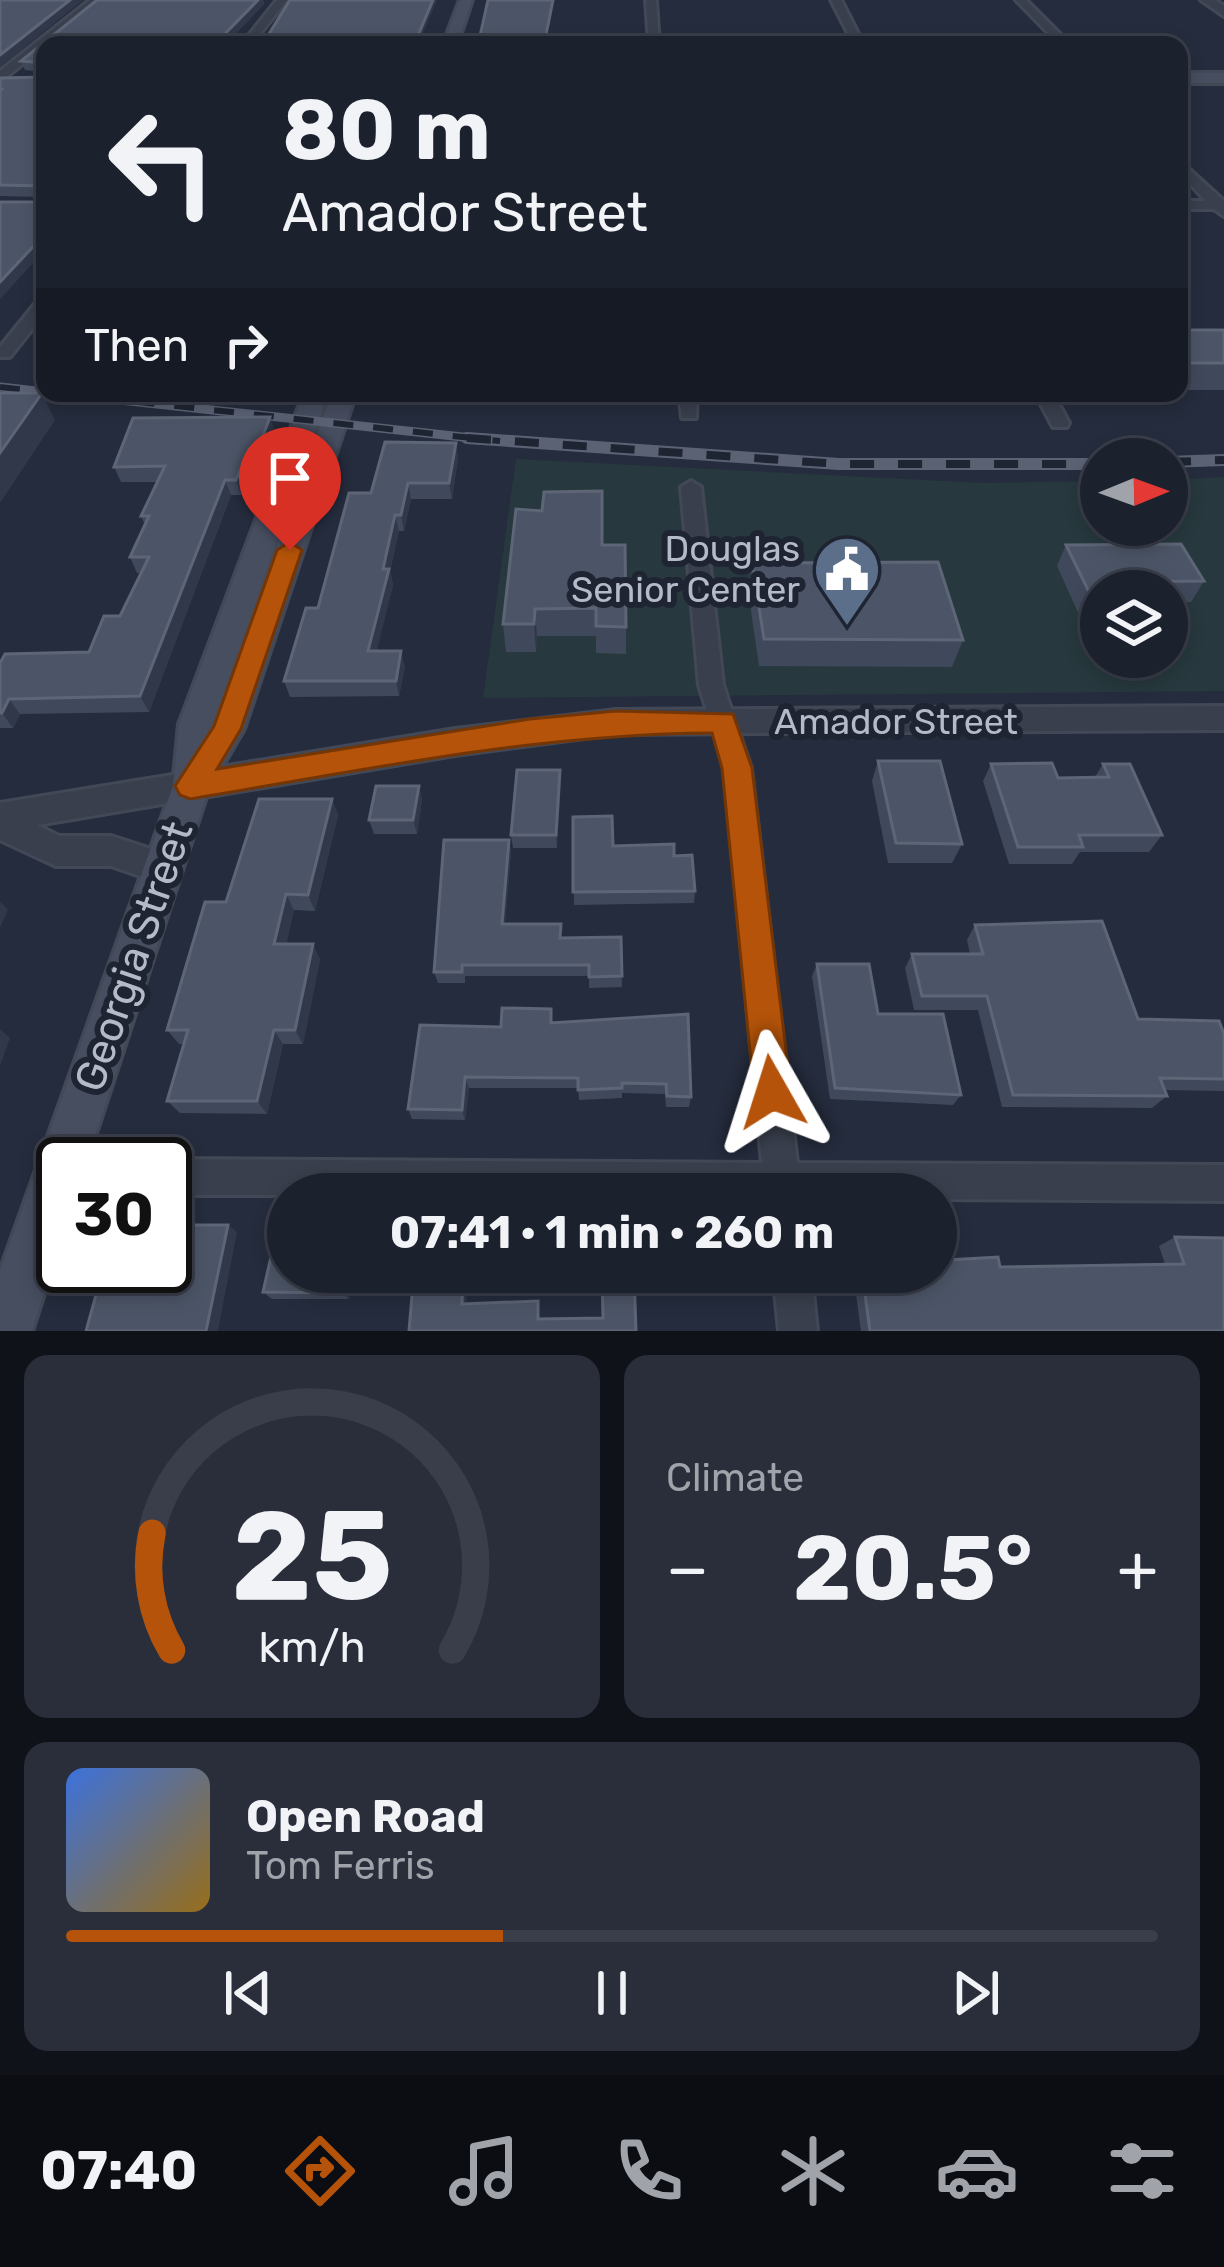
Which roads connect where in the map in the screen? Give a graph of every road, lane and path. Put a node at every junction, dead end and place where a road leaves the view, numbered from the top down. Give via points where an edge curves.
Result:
1 (97, 0) edge
2 (282, 0) edge
3 (466, 0) edge
4 (651, 0) edge
5 (836, 0) edge
6 (1021, 0) edge
7 (1208, 0) edge
8 (1224, 12) edge
9 (53, 36) edge
10 (253, 36) edge
11 (453, 36) edge
12 (653, 36) edge
13 (854, 36) edge
14 (1057, 36) edge
15 (36, 50) edge
16 (1188, 78) edge
17 (1224, 78) edge
18 (0, 79) edge
19 (25, 79) edge
20 (1188, 173) edge
21 (1188, 205) edge
22 (1222, 207) edge
23 (36, 313) edge
24 (4, 352) dead end
25 (313, 402) edge
26 (341, 402) edge
27 (688, 402) edge
28 (1049, 402) edge
29 (689, 414) dead end
30 (1060, 423) dead end
31 (691, 487) dead end
32 (1224, 718) edge
33 (723, 722) junction
34 (190, 786) junction
35 (0, 820) edge
36 (164, 868) junction
37 (74, 1137) edge
38 (782, 1173) edge
39 (192, 1178) edge
40 (267, 1179) edge
41 (1224, 1183) edge
42 (957, 1185) edge
43 (36, 1246) edge
44 (794, 1293) edge
45 (5, 1331) edge
46 (798, 1331) edge

1 - 9 street
2 - 10 street
3 - 11 main road
4 - 12 street
5 - 13 street
6 - 14 street
7 - 8 street
15 - 18 street
16 - 17 main road
18 - 19 street
20 - 22 street
21 - 22 street
23 - 24 street
25 - 34 main road, Georgia Street via 196,724
26 - 34 main road, Georgia Street via 227,729
27 - 29 street
28 - 30 street
31 - 33 street
32 - 33 street, Amador Street
33 - 34 street, Amador Street via 530,730
33 - 38 street via 737,768
34 - 35 street, Amador Street
34 - 36 main road, Georgia Street
35 - 36 street via 56,850 111,851
36 - 37 main road, Georgia Street
39 - 40 street
41 - 42 street
43 - 45 main road, Georgia Street
44 - 46 street

